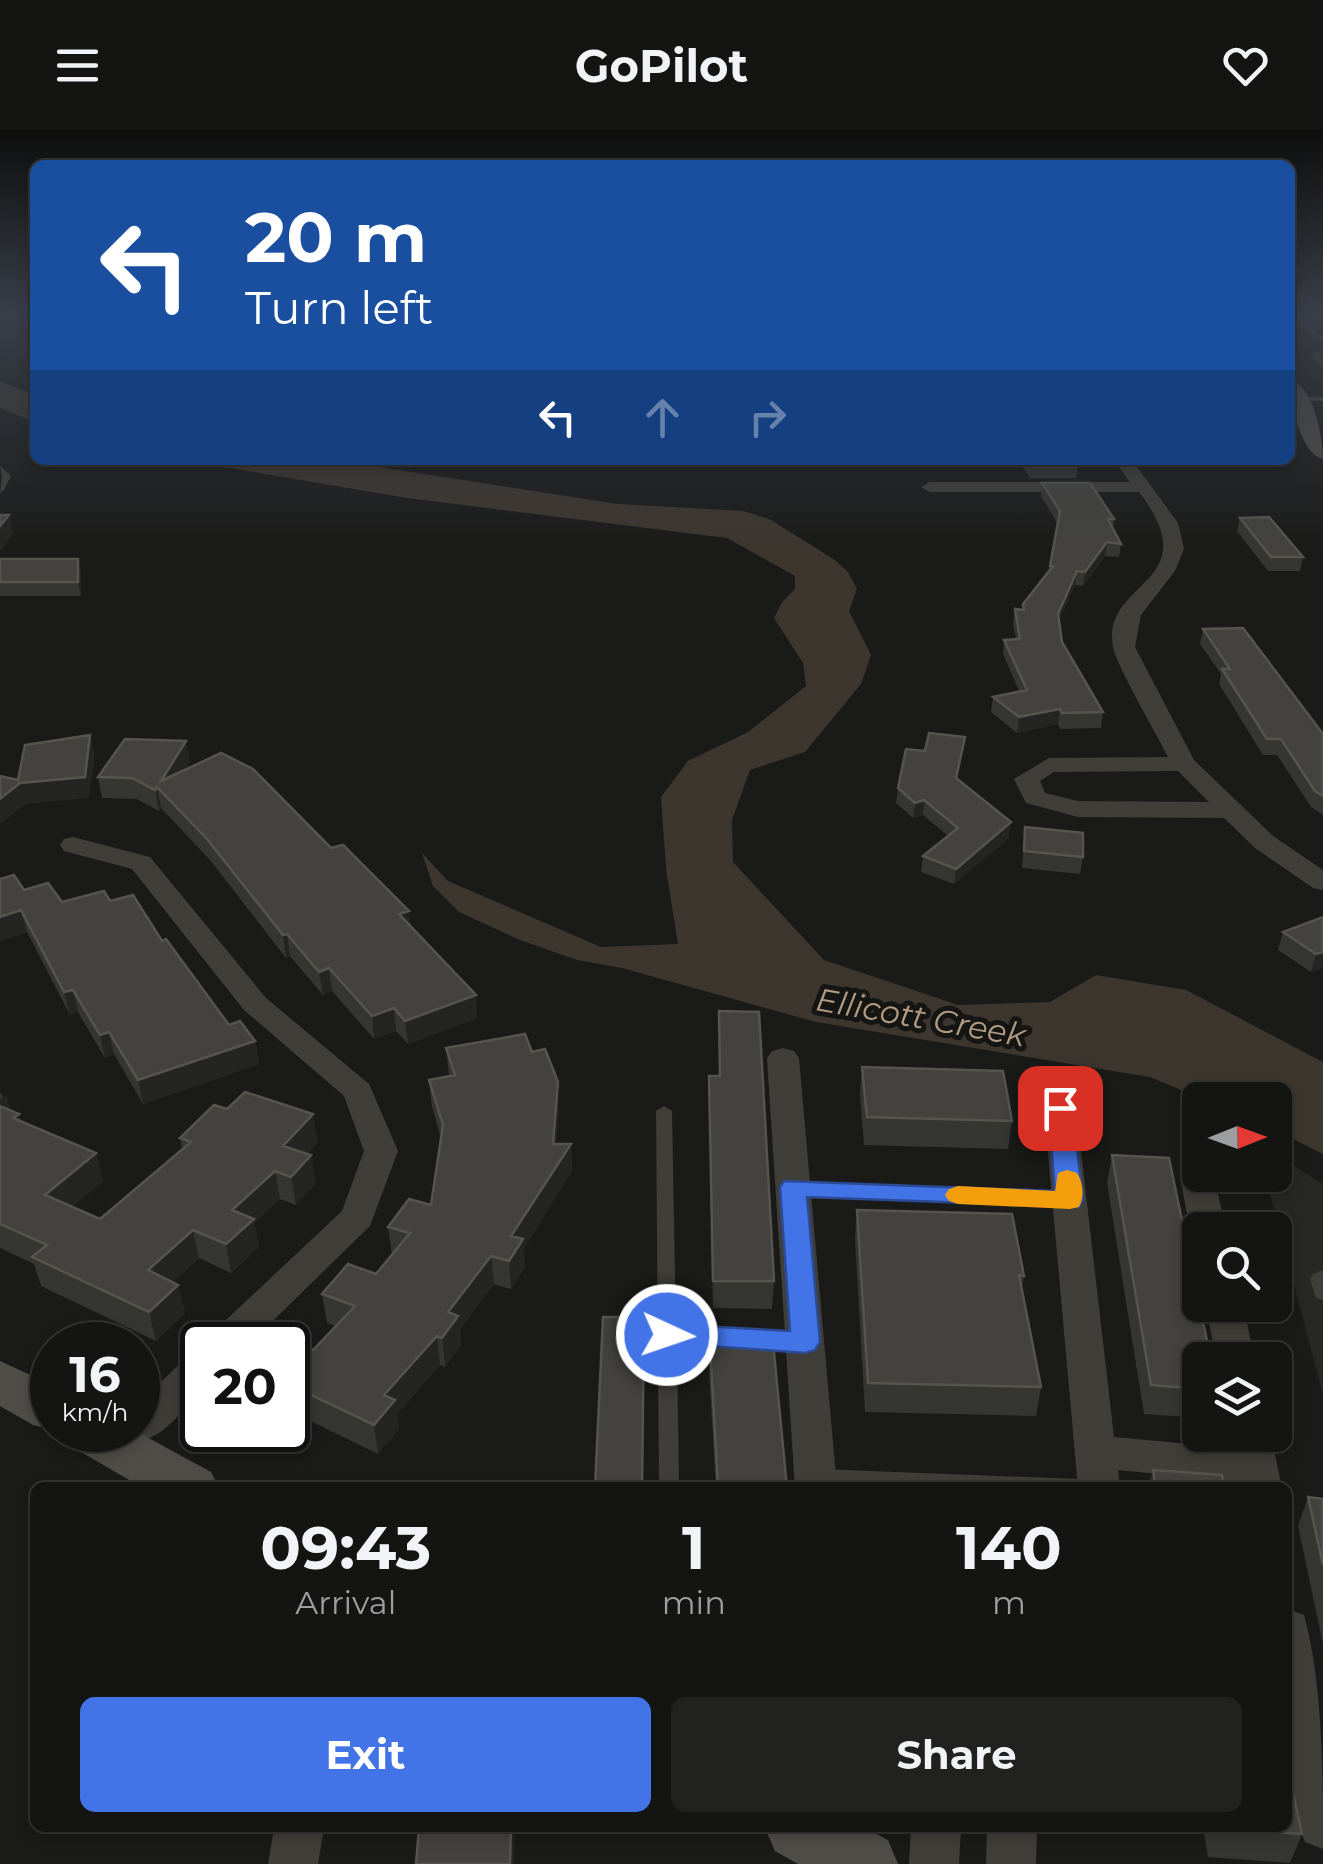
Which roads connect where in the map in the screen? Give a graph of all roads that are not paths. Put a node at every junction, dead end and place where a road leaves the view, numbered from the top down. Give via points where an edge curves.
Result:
1 (1295, 394) edge
2 (1323, 399) edge
3 (1295, 400) edge
4 (1323, 452) edge
5 (1127, 465) edge
6 (0, 469) edge
7 (930, 487) dead end
8 (1142, 487) junction
9 (0, 490) edge
10 (1184, 764) junction
11 (1229, 810) junction
12 (73, 845) dead end
13 (1323, 882) edge
14 (783, 1058) dead end
15 (1060, 1108) dead end
16 (664, 1111) dead end
17 (793, 1187) junction
18 (1070, 1200) junction
19 (1323, 1277) edge
20 (1323, 1294) edge
21 (248, 1322) edge
22 (667, 1335) junction
23 (805, 1342) junction
24 (0, 1381) edge
25 (180, 1384) edge
26 (30, 1398) edge
27 (160, 1401) edge
28 (144, 1452) edge
29 (1257, 1463) edge
30 (1091, 1475) edge
31 (183, 1482) edge
32 (669, 1482) edge
33 (816, 1482) edge
34 (1292, 1652) edge
35 (1323, 1826) edge
36 (298, 1832) edge
37 (797, 1832) edge
38 (804, 1832) edge
39 (936, 1832) edge
40 (1012, 1832) edge
41 (293, 1864) edge
42 (799, 1864) edge
43 (864, 1864) edge
44 (934, 1864) edge
45 (1012, 1864) edge

1 - 2 lane
3 - 4 main road
5 - 8 street
6 - 9 lane via 7,476
7 - 8 street
8 - 10 street via 1168,521 1174,542 1164,575 1133,610 1124,647
10 - 11 street
10 - 11 street via 1048,765 1026,779 1034,798 1078,809
11 - 13 street
12 - 21 street via 140,863 255,1004 358,1091 381,1151 358,1217
14 - 17 street
15 - 18 street
16 - 22 lane
17 - 18 lane
17 - 23 street
18 - 30 street
19 - 20 lane
22 - 23 lane
22 - 32 lane
23 - 33 street
24 - 26 main road
25 - 27 street
28 - 31 main road
29 - 30 street
30 - 33 lane
34 - 35 street
36 - 41 street
37 - 42 lane
38 - 43 main road
39 - 44 street
40 - 45 street

